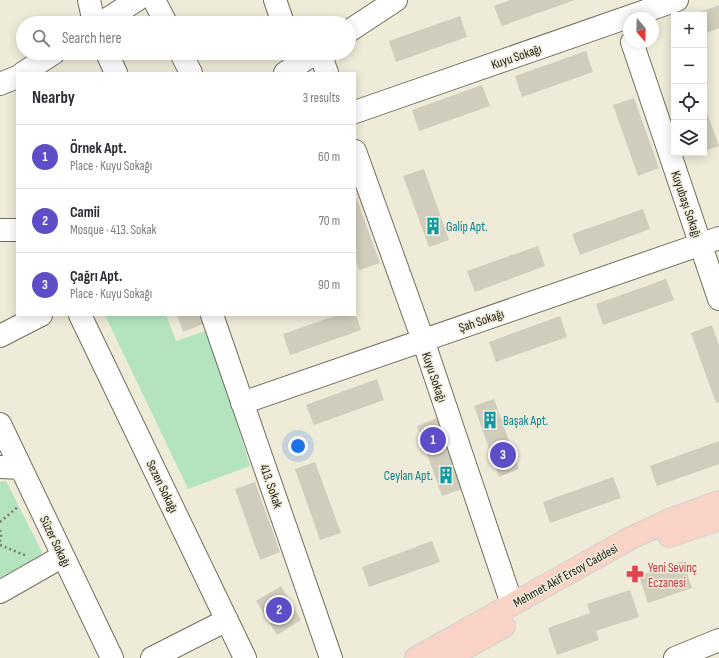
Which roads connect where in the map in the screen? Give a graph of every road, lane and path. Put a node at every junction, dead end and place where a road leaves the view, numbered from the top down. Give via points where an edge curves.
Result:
1 (89, 0) edge
2 (137, 0) edge
3 (154, 0) edge
4 (275, 0) edge
5 (396, 0) edge
6 (677, 0) edge
7 (640, 12) edge
8 (92, 16) edge
9 (113, 16) edge
10 (162, 16) edge
11 (281, 16) edge
12 (623, 17) edge
13 (356, 26) edge
14 (634, 48) edge
15 (43, 60) edge
16 (110, 60) edge
17 (184, 60) edge
18 (322, 60) edge
19 (25, 72) edge
20 (116, 72) edge
21 (190, 72) edge
22 (327, 72) edge
23 (16, 77) edge
24 (0, 84) edge
25 (356, 112) edge
26 (356, 154) edge
27 (0, 230) edge
28 (16, 230) edge
29 (710, 241) edge
30 (719, 299) edge
31 (39, 316) edge
32 (80, 316) edge
33 (212, 316) edge
34 (0, 336) edge
35 (423, 340) junction
36 (242, 403) junction
37 (0, 424) edge
38 (10, 467) edge
39 (33, 494) junction
40 (719, 502) edge
41 (719, 519) edge
42 (0, 522) edge
43 (0, 530) edge
44 (0, 542) edge
45 (0, 545) edge
46 (56, 560) junction
47 (0, 592) edge
48 (512, 604) junction
49 (227, 620) junction
50 (710, 648) edge
51 (112, 658) edge
52 (152, 658) edge
53 (245, 658) edge
54 (332, 658) edge
55 (416, 658) edge
56 (448, 658) edge
57 (675, 658) edge

1 - 8 street
2 - 9 street
3 - 10 street
4 - 11 street
5 - 13 street
6 - 7 street, Kuyu Sokağı
12 - 25 street, Kuyu Sokağı
14 - 29 street, Kuyubaşı Sokağı
15 - 19 street
16 - 20 street
17 - 21 street
18 - 22 street
23 - 24 street
26 - 35 street, Kuyu Sokağı
27 - 28 street
29 - 30 street, Kuyubaşı Sokağı
29 - 35 street, Şah Sokağı
31 - 34 street
32 - 49 street, Sezen Sokağı
33 - 36 street, 413. Sokak
35 - 36 street, Şah Sokağı
35 - 48 street, Kuyu Sokağı
36 - 54 street, 413. Sokak
37 - 38 street, Süzer Sokağı
38 - 39 street, Süzer Sokağı
39 - 42 path
39 - 46 street, Süzer Sokağı
40 - 48 main road, Mehmet Akif Ersoy Caddesi via 672,519 631,538
41 - 56 main road, Mehmet Akif Ersoy Caddesi via 674,534 637,551
43 - 44 path
45 - 46 path
46 - 47 street
46 - 51 street, Süzer Sokağı
48 - 55 main road, Mehmet Akif Ersoy Caddesi
49 - 52 street
49 - 53 street, Sezen Sokağı
50 - 57 street

